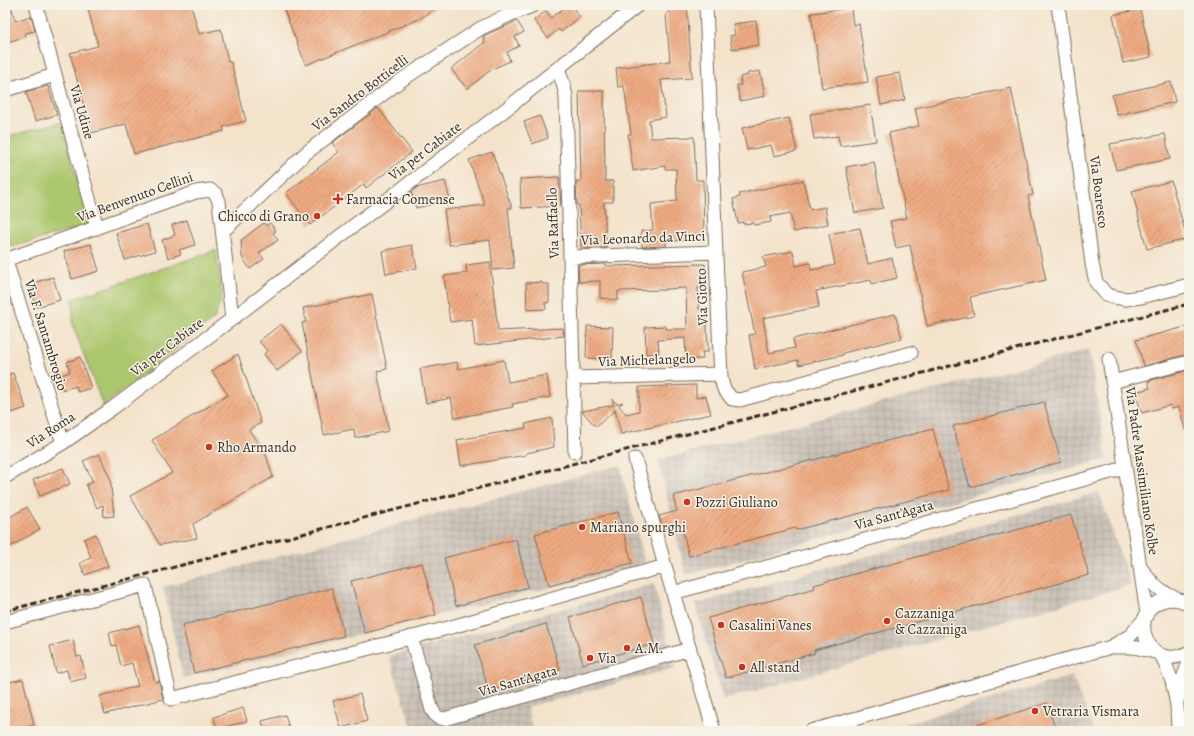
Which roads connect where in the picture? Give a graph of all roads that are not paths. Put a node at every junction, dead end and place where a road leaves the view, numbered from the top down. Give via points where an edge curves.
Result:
1 (36, 5) edge
2 (534, 5) edge
3 (638, 5) edge
4 (706, 5) edge
5 (1058, 5) edge
6 (558, 69) junction
7 (55, 75) junction
8 (5, 90) edge
9 (97, 228) junction
10 (223, 231) junction
11 (716, 252) junction
12 (570, 257) junction
13 (5, 260) edge
14 (1189, 285) edge
15 (232, 319) junction
16 (911, 353) dead end
17 (1109, 359) dead end
18 (1189, 362) edge
19 (721, 374) junction
20 (574, 378) junction
21 (1112, 382) junction
22 (114, 407) joint
23 (63, 443) junction
24 (576, 452) dead end
25 (635, 459) dead end
26 (1125, 468) junction
27 (5, 477) edge
28 (1140, 565) junction
29 (665, 566) junction
30 (673, 593) junction
31 (1186, 602) edge
32 (1146, 615) junction
33 (5, 622) edge
34 (411, 637) junction
35 (1111, 647) junction
36 (690, 649) junction
37 (1189, 652) edge
38 (1159, 654) junction
39 (1189, 662) edge
40 (1177, 705) junction
41 (714, 731) edge
42 (811, 731) edge
43 (1178, 731) edge

1 - 7 street, Via Udine
2 - 10 street, Via Sandro Botticelli via 481,28 400,81 298,161
3 - 6 street, Via per Cabiate
4 - 11 street, Via Giotto
5 - 14 street, Via Boaresco via 1096,282 1106,294 1126,299
6 - 12 street, Via Raffaello via 566,96
6 - 15 street, Via per Cabiate
7 - 8 street
7 - 9 street, Via Udine
9 - 10 street, Via Benvenuto Cellini via 207,189 218,197
9 - 13 street, Via Benvenuto Cellini
10 - 15 street, Via Benvenuto Cellini
11 - 12 street, Via Leonardo da Vinci
11 - 19 street, Via Giotto
12 - 20 street, Via Raffaello
13 - 23 street, Via F. Santambrogio
15 - 22 street, Via per Cabiate
16 - 19 street, Via Giotto via 740,400 732,399 727,393 722,384
17 - 21 street, Via Padre Massimiliano Kolbe
18 - 21 street, Via Padre Massimiliano Kolbe
19 - 20 street, Via Michelangelo
20 - 24 street, Via Raffaello
21 - 26 street, Via Padre Massimiliano Kolbe
22 - 23 street, Via Roma
23 - 27 street, Via Roma
25 - 29 street
26 - 28 street, Via Padre Massimiliano Kolbe
26 - 30 street, Via Sant'Agata
28 - 31 street, Via Padre Massimiliano Kolbe via 1155,587
28 - 32 street, Via Padre Massimiliano Kolbe
29 - 30 street
29 - 34 street
30 - 36 street
31 - 32 street via 1172,599 1160,602
32 - 35 street via 1131,635
32 - 38 street, Via Padre Massimiliano Kolbe via 1144,636 1148,645
33 - 34 street via 145,585 171,699
34 - 36 street, Via Sant'Agata via 432,710 437,717 444,719
35 - 38 street via 1134,646
35 - 42 street
36 - 41 street
37 - 38 street via 1173,658
38 - 40 street, Via Padre Massimiliano Kolbe via 1172,681
39 - 40 street
40 - 43 street

